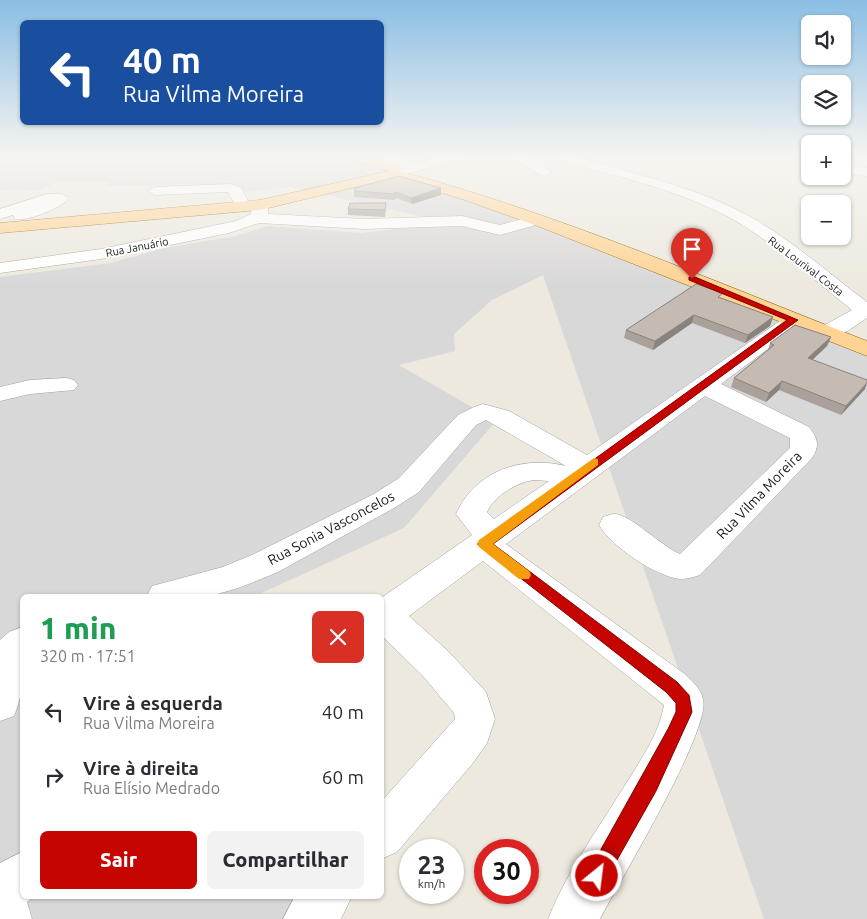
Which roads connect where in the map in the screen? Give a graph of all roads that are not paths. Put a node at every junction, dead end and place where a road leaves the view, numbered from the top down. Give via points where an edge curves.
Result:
1 (45, 199) edge
2 (61, 199) edge
3 (243, 199) edge
4 (290, 199) edge
5 (475, 199) edge
6 (695, 199) edge
7 (277, 202) junction
8 (253, 210) junction
9 (330, 212) junction
10 (0, 214) edge
11 (20, 216) dead end
12 (538, 220) junction
13 (0, 228) edge
14 (0, 268) edge
15 (866, 312) edge
16 (794, 320) junction
17 (827, 333) junction
18 (867, 349) edge
19 (703, 385) junction
20 (66, 386) dead end
21 (0, 394) edge
22 (580, 472) junction
23 (614, 525) dead end
24 (488, 540) junction
25 (171, 594) edge
26 (384, 615) edge
27 (384, 617) edge
28 (20, 645) edge
29 (1, 691) edge
30 (384, 833) edge
31 (20, 878) edge
32 (0, 894) edge
33 (325, 899) edge
34 (7, 919) edge
35 (308, 919) edge
36 (573, 919) edge

1 - 10 street
2 - 11 street
3 - 8 street
4 - 7 main road
5 - 12 main road
6 - 15 street, Rua Lourival Costa via 732,213 754,226
7 - 8 main road
7 - 9 street
8 - 9 street
8 - 13 main road
8 - 14 street, Rua Januário via 245,224 230,228 134,248
9 - 12 street via 462,221 500,230
12 - 16 main road
15 - 17 street, Rua Lourival Costa
16 - 17 main road
16 - 19 street
17 - 18 main road
19 - 22 street
19 - 23 street, Rua Vilma Moreira via 791,426 804,439 802,452 688,566 682,568 667,563
20 - 21 street via 30,387
22 - 24 street
22 - 24 street via 526,470 488,490 476,502 471,514
22 - 25 street, Rua Sonia Vasconcelos via 500,416 483,412 467,420 409,485 384,501 266,563 229,578
24 - 26 street
24 - 36 street via 684,700 684,712 674,735
27 - 30 street via 435,663 472,705 475,719 473,729 458,748
28 - 29 street via 9,655
31 - 32 street
32 - 34 street
33 - 35 street

